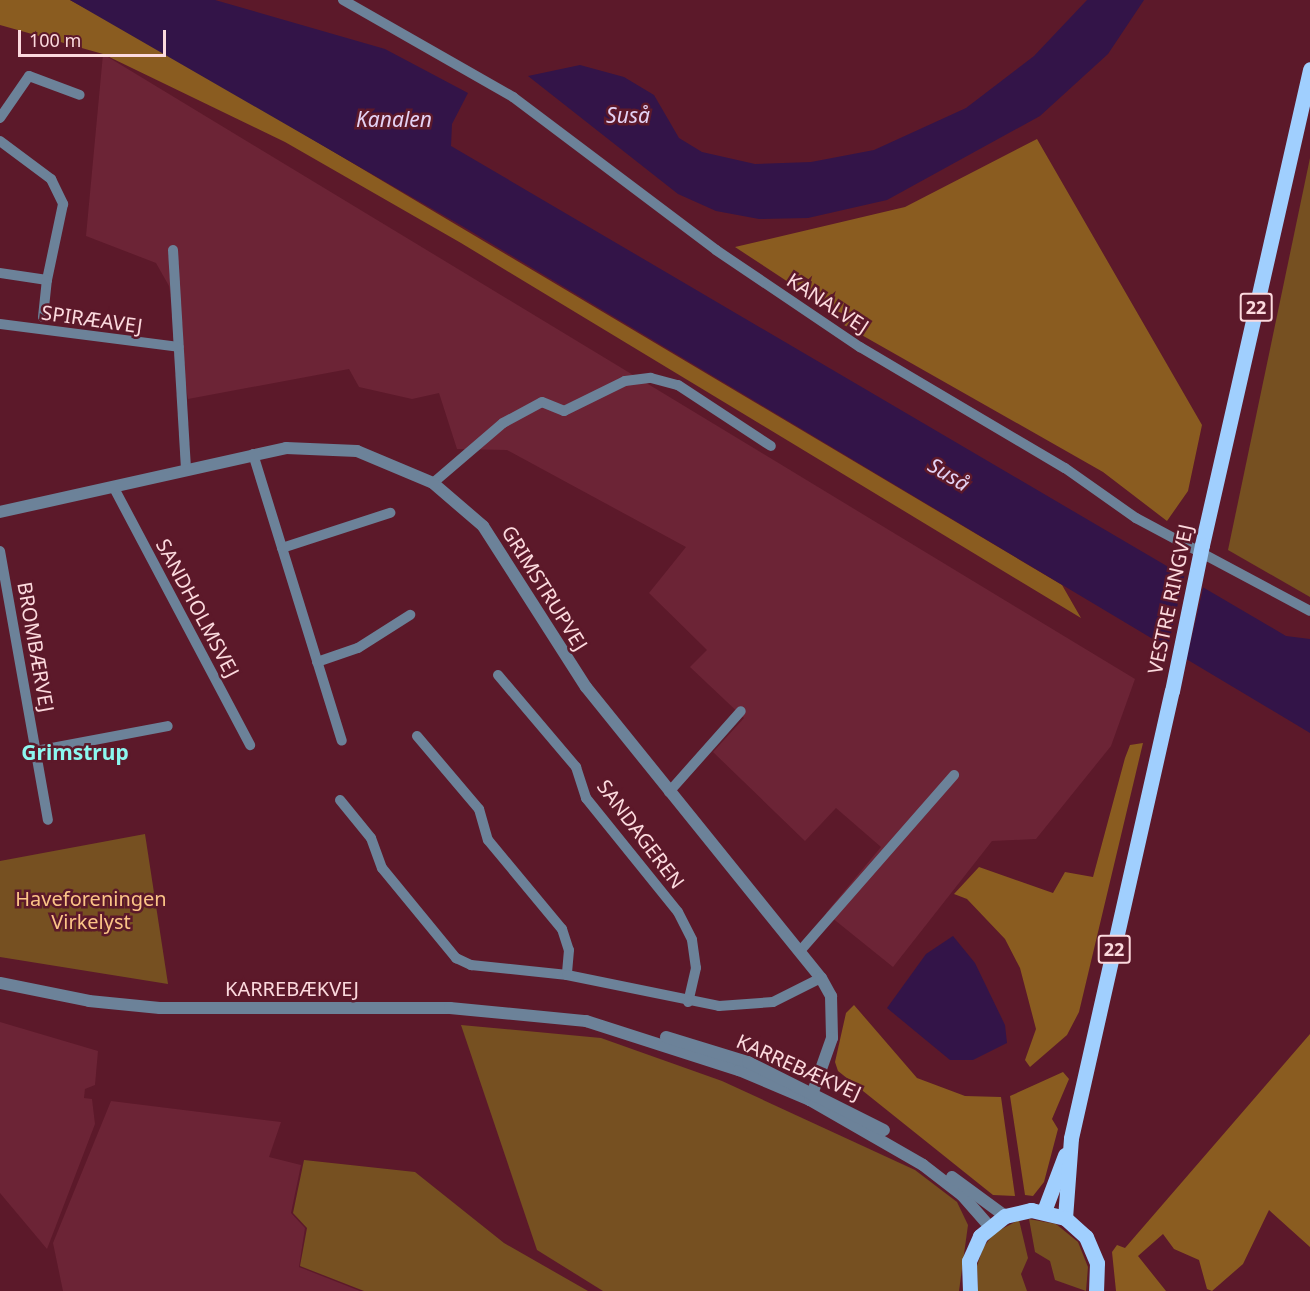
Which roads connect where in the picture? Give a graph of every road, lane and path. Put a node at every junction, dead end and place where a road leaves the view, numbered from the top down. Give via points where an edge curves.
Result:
1 (342, 0) edge
2 (1310, 69) edge
3 (80, 95) dead end
4 (0, 118) edge
5 (0, 141) edge
6 (173, 250) dead end
7 (0, 273) edge
8 (47, 280) junction
9 (43, 317) dead end
10 (0, 324) edge
11 (179, 347) junction
12 (771, 446) dead end
13 (252, 454) junction
14 (186, 471) junction
15 (434, 483) junction
16 (114, 488) junction
17 (0, 512) edge
18 (390, 513) dead end
19 (282, 548) junction
20 (0, 551) edge
21 (1310, 611) edge
22 (410, 615) dead end
23 (317, 662) junction
24 (498, 675) dead end
25 (741, 711) dead end
26 (168, 726) dead end
27 (417, 736) dead end
28 (342, 741) dead end
29 (250, 745) dead end
30 (36, 751) junction
31 (954, 775) dead end
32 (669, 792) junction
33 (340, 801) dead end
34 (48, 820) dead end
35 (800, 951) junction
36 (567, 975) junction
37 (821, 978) junction
38 (0, 983) edge
39 (688, 1002) junction
40 (586, 1021) junction
41 (812, 1095) junction
42 (1071, 1138) junction
43 (1044, 1211) junction
44 (1005, 1216) junction
45 (1065, 1218) junction
46 (989, 1226) junction
47 (970, 1291) edge
48 (1096, 1291) edge

1 - 21 street, KANALVEJ via 513,97 716,250 860,347 1065,468 1136,518
2 - 42 main road, VESTRE RINGVEJ / 22, bridge
3 - 4 street via 28,76
5 - 8 street via 61,190 63,204
6 - 11 street
7 - 8 street
8 - 9 street
10 - 11 street, SPIRÆAVEJ
11 - 14 street
12 - 15 street via 678,385 651,378 625,381 564,411 542,402 502,423
13 - 14 street, GRIMSTRUPVEJ
13 - 15 street, GRIMSTRUPVEJ via 318,447 357,451
13 - 19 street
14 - 16 street, GRIMSTRUPVEJ
15 - 32 street, GRIMSTRUPVEJ via 483,526 586,687
16 - 17 street, GRIMSTRUPVEJ
16 - 29 street, SANDHOLMSVEJ
18 - 19 street
19 - 23 street
20 - 30 street, BROMBÆRVEJ
22 - 23 street via 358,648
23 - 28 street
24 - 39 street, SANDAGEREN via 576,767 586,798 678,912 692,940 696,968
25 - 32 street
26 - 30 street
27 - 36 street via 479,809 488,840 562,928 569,950
30 - 34 street, BROMBÆRVEJ
31 - 35 street
32 - 35 street, GRIMSTRUPVEJ
33 - 36 street via 371,837 382,868 456,958 471,965
35 - 37 street, GRIMSTRUPVEJ
36 - 39 street
37 - 39 street via 773,1002 746,1007
37 - 41 street, GRIMSTRUPVEJ via 834,1016 829,1052
38 - 40 street, KARREBÆKVEJ via 89,1001 160,1008 450,1008
40 - 41 street, KARREBÆKVEJ
40 - 41 street, KARREBÆKVEJ via 676,1040
41 - 44 street, KARREBÆKVEJ via 892,1135
41 - 46 street, KARREBÆKVEJ via 923,1165 962,1195
42 - 43 main road, VESTRE RINGVEJ / 22
42 - 45 main road, VESTRE RINGVEJ / 22
43 - 44 main road
43 - 45 main road
44 - 46 main road
45 - 48 main road via 1093,1250
46 - 47 main road via 969,1261

